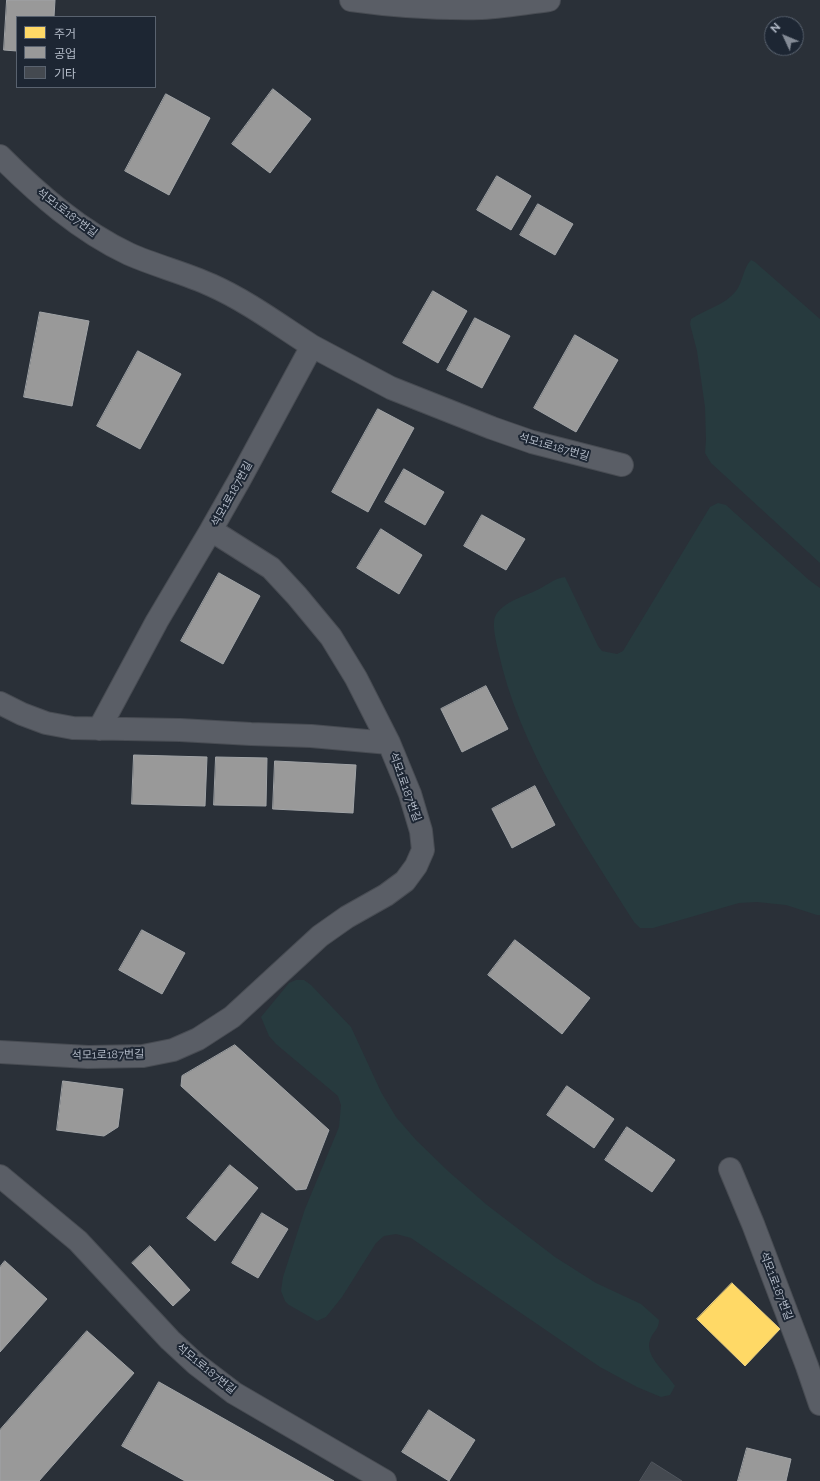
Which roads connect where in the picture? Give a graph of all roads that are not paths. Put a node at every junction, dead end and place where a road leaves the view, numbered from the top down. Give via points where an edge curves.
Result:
1 (351, 0) edge
2 (548, 0) edge
3 (0, 156) edge
4 (312, 346) junction
5 (622, 465) dead end
6 (211, 530) junction
7 (0, 703) edge
8 (99, 729) junction
9 (389, 743) junction
10 (0, 1052) edge
11 (730, 1169) dead end
12 (0, 1176) edge
13 (820, 1404) edge
14 (385, 1481) edge

1 - 2 lane via 410,6 483,8
3 - 4 lane, 석모1로187번길 via 44,198 76,223 107,242 130,254 212,285 246,303
4 - 5 lane, 석모1로187번길 via 391,388 492,428 532,442
4 - 6 lane, 석모1로187번길
6 - 8 lane via 157,621
6 - 9 lane, 석모1로187번길 via 271,568 298,596 330,637 356,678
7 - 8 lane via 46,722 73,728
8 - 9 lane via 311,736
9 - 10 lane, 석모1로187번길 via 410,794 421,831 423,850 405,881 320,936 232,1017 198,1039 173,1050 143,1056 88,1057
11 - 13 lane, 석모1로187번길
12 - 14 lane, 석모1로187번길 via 78,1241 170,1340 196,1364 234,1393

